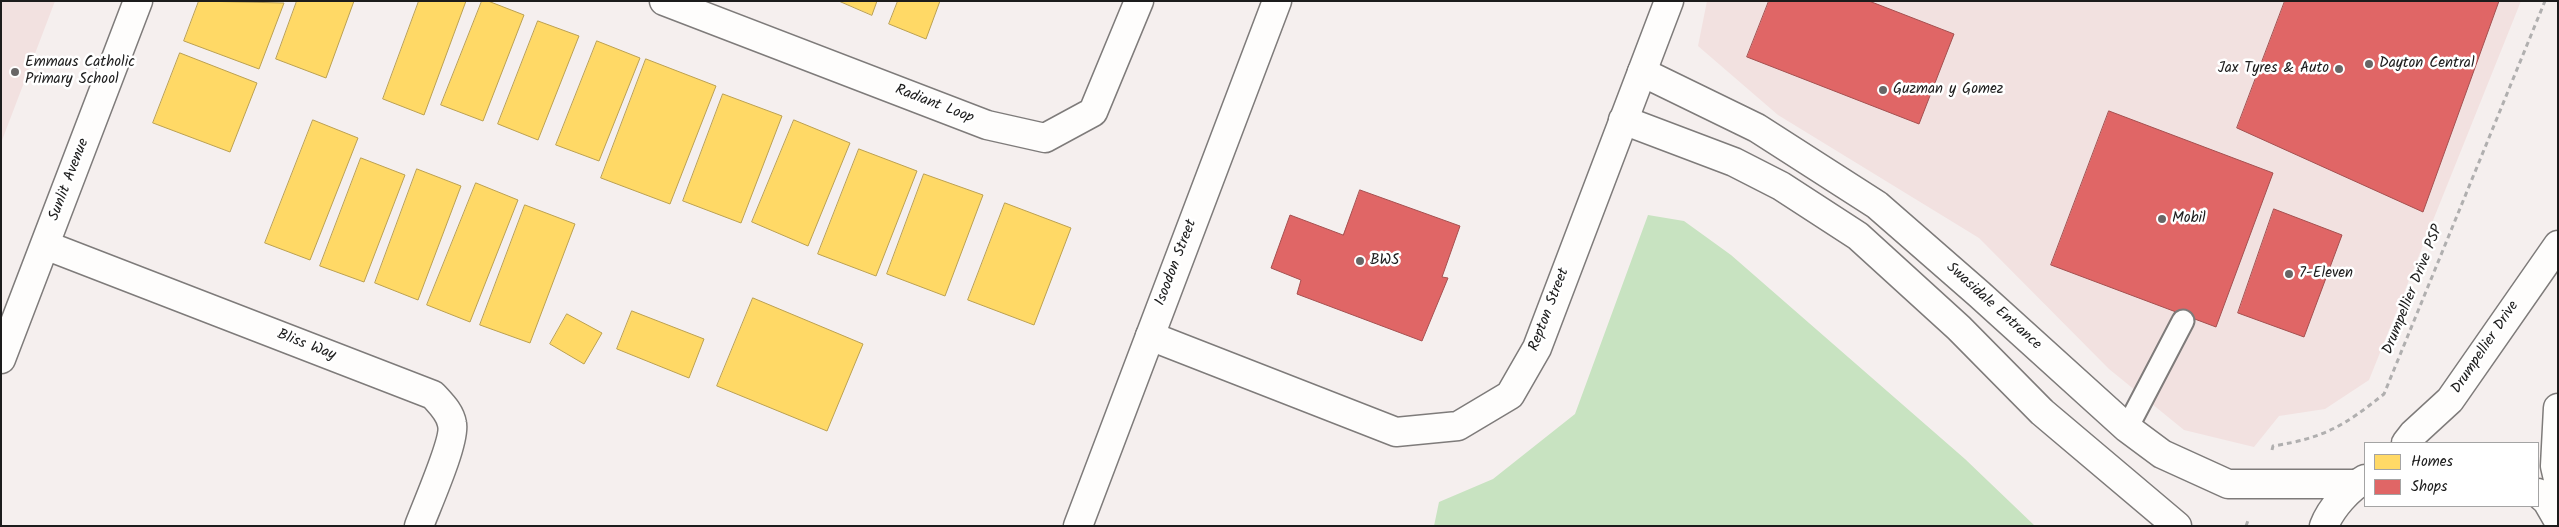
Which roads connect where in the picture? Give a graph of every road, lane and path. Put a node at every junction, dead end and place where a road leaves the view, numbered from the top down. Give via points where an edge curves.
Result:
1 (138, 1) edge
2 (664, 1) edge
3 (1138, 1) edge
4 (1277, 1) edge
5 (1669, 1) edge
6 (2545, 1) edge
7 (1642, 72) junction
8 (1623, 120) junction
9 (45, 245) junction
10 (2558, 245) edge
11 (2183, 321) dead end
12 (1150, 336) junction
13 (1, 359) edge
14 (2558, 408) edge
15 (2127, 428) junction
16 (2407, 442) edge
17 (2558, 479) edge
18 (2361, 481) edge
19 (2261, 484) junction
20 (2539, 494) edge
21 (2558, 520) edge
22 (419, 526) edge
23 (1078, 526) edge
24 (2177, 526) edge
25 (2246, 526) edge
26 (2324, 526) edge

1 - 9 street, Sunlit Avenue
2 - 3 street, Radiant Loop via 987,125 1046,138 1093,112
4 - 12 street, Isoodon Street
5 - 7 street, Repton Street
6 - 19 path, Drumpellier Drive PSP via 2384,394 2350,422 2308,440 2273,446
7 - 8 street, Repton Street
7 - 15 street, Swasidale Entrance via 1757,128 1877,205
8 - 12 street, Repton Street via 1538,348 1510,395 1458,426 1396,432
8 - 24 street via 1734,162 1781,186 1858,236 1959,328 2042,412
9 - 13 street, Sunlit Avenue
9 - 22 street, Bliss Way via 433,395 447,410 453,425
10 - 16 street, Drumpellier Drive via 2450,400
11 - 15 lane
12 - 23 street, Isoodon Street
14 - 17 street via 2555,466
15 - 19 street, Swasidale Entrance via 2162,454 2228,484
18 - 19 street, Swasidale Entrance
18 - 26 street via 2328,517
19 - 25 path, Drumpellier Drive PSP
20 - 21 street

